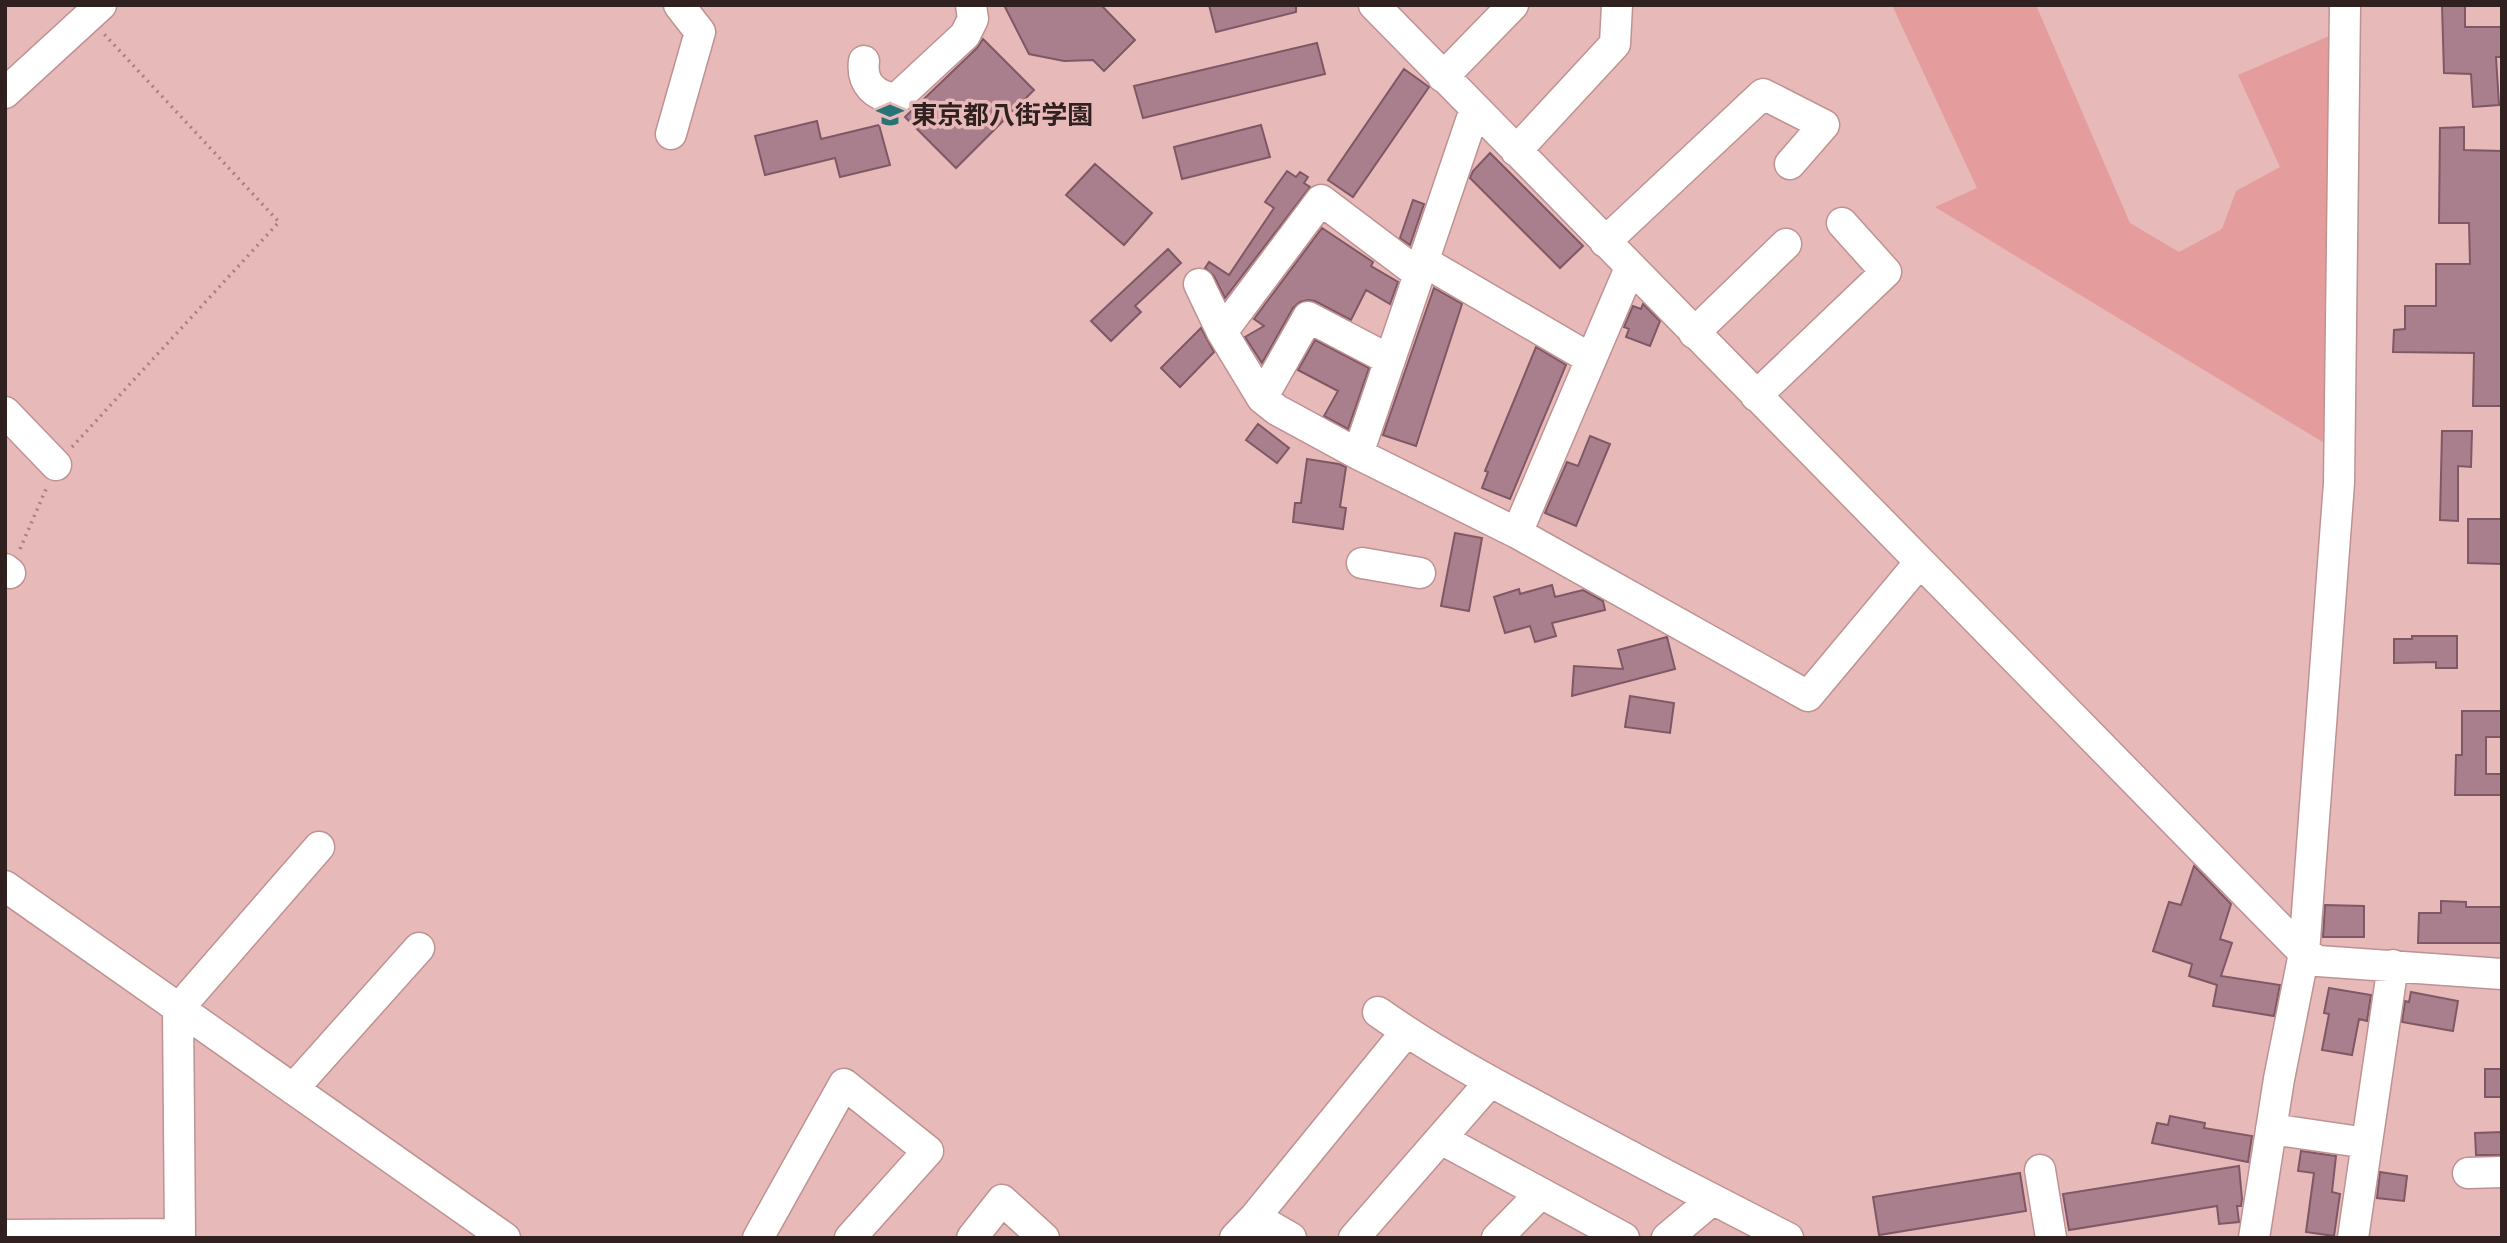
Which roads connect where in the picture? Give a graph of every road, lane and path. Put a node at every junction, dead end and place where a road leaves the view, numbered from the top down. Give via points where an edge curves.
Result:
1 (679, 5) edge
2 (971, 5) edge
3 (1374, 5) edge
4 (1513, 5) edge
5 (1617, 5) edge
6 (2346, 5) edge
7 (88, 9) edge
8 (864, 61) dead end
9 (1443, 77) junction
10 (5, 93) edge
11 (1475, 109) junction
12 (671, 134) dead end
13 (1516, 151) junction
14 (1790, 164) dead end
15 (1842, 223) dead end
16 (1605, 242) junction
17 (1786, 244) dead end
18 (1421, 268) junction
19 (1630, 268) junction
20 (1199, 284) dead end
21 (1222, 332) junction
22 (1694, 333) junction
23 (1591, 359) junction
24 (1390, 360) junction
25 (1756, 396) junction
26 (1262, 398) junction
27 (5, 412) edge
28 (1358, 454) junction
29 (56, 466) junction
30 (1517, 533) junction
31 (1920, 562) junction
32 (1362, 563) dead end
33 (7, 571) edge
34 (1420, 573) dead end
35 (319, 846) dead end
36 (5, 886) edge
37 (419, 948) dead end
38 (2304, 953) junction
39 (2393, 965) junction
40 (2502, 974) edge
41 (178, 1009) junction
42 (1378, 1012) dead end
43 (1406, 1032) junction
44 (1490, 1082) junction
45 (293, 1089) junction
46 (2271, 1129) junction
47 (1441, 1139) junction
48 (2367, 1143) junction
49 (2040, 1170) dead end
50 (2468, 1172) dead end
51 (2502, 1172) edge
52 (1541, 1193) junction
53 (1712, 1200) junction
54 (1245, 1227) edge
55 (5, 1235) edge
56 (122, 1236) edge
57 (180, 1236) edge
58 (505, 1238) edge
59 (758, 1238) edge
60 (850, 1238) edge
61 (972, 1238) edge
62 (1044, 1238) edge
63 (1291, 1238) edge
64 (1354, 1238) edge
65 (1497, 1238) edge
66 (1624, 1238) edge
67 (1667, 1238) edge
68 (1788, 1238) edge
69 (2050, 1238) edge
70 (2254, 1238) edge
71 (2353, 1238) edge

1 - 12 street via 700,32
2 - 8 street via 973,19 965,35 896,99 880,97 870,88 863,73
3 - 9 street
4 - 9 street
5 - 13 street via 1615,44
6 - 38 street via 2339,483
7 - 10 street
7 - 29 path via 279,222
9 - 11 street
11 - 13 street
11 - 18 street
13 - 16 street
14 - 16 street via 1824,125 1763,94
15 - 25 street via 1886,272
16 - 19 street
17 - 22 street
18 - 21 street via 1321,200
18 - 23 street
18 - 24 street
19 - 22 street
19 - 23 street
20 - 21 street
21 - 26 street
22 - 25 street
23 - 30 street
24 - 26 street via 1308,317
24 - 28 street
25 - 31 street
26 - 28 street
27 - 29 street
28 - 30 street
29 - 33 path
30 - 31 street via 1808,696
31 - 38 street
32 - 34 street
35 - 41 street
36 - 41 street
37 - 45 street
38 - 39 street via 2318,961
38 - 46 street
39 - 40 street
39 - 48 street
41 - 45 street
41 - 57 street
42 - 43 street
43 - 44 street
43 - 54 street
44 - 47 street
44 - 53 street
45 - 58 street
46 - 48 street
46 - 70 street
47 - 52 street
47 - 64 street
48 - 71 street
49 - 69 street
50 - 51 street
52 - 65 street
52 - 66 street
53 - 67 street
53 - 68 street
54 - 63 street
55 - 56 street
56 - 57 street
59 - 60 street via 844,1084 928,1151
61 - 62 street via 1002,1200

